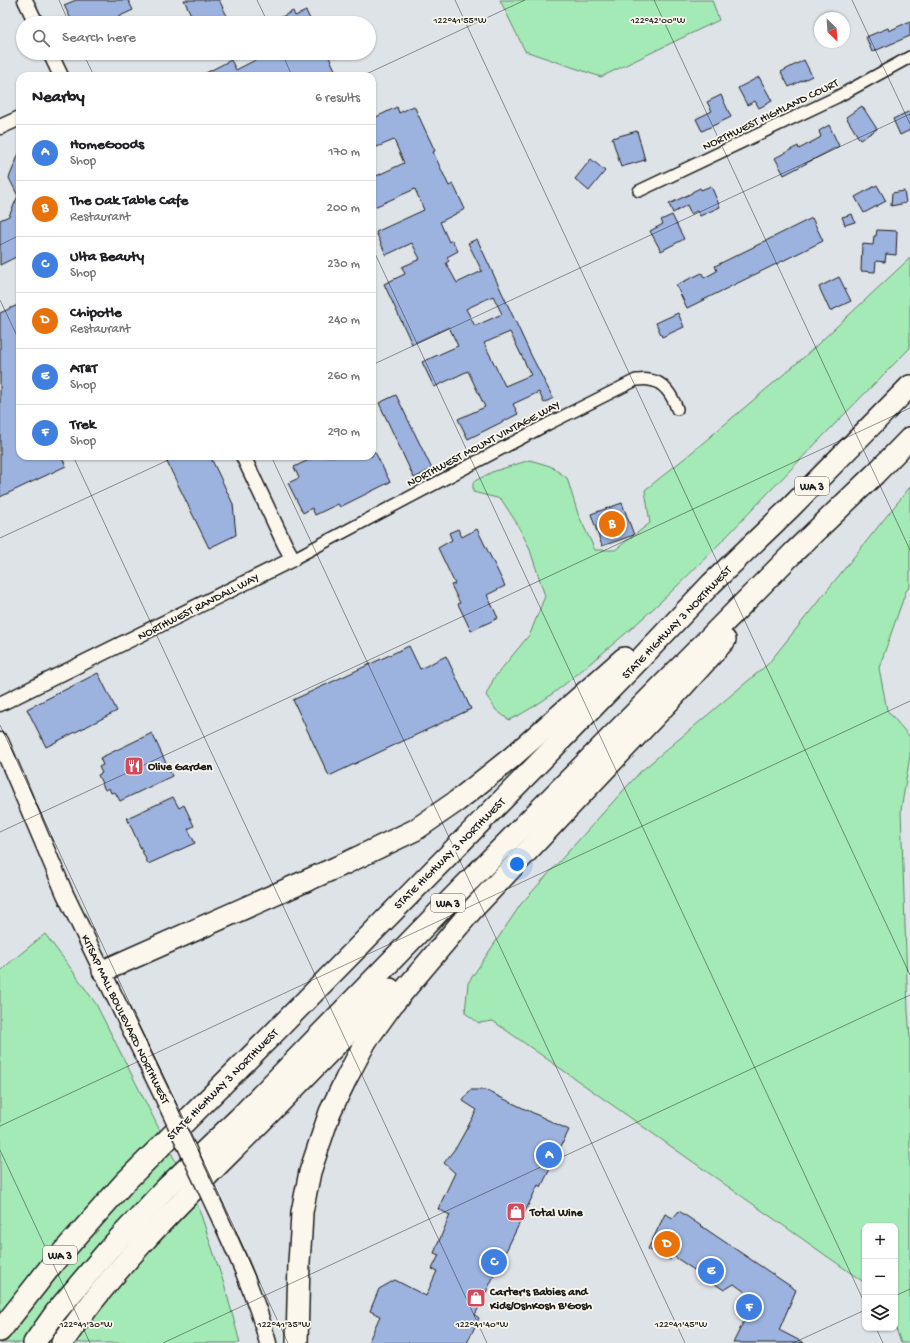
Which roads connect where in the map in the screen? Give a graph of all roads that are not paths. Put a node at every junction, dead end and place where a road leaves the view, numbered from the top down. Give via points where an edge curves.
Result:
1 (25, 0) edge
2 (33, 16) edge
3 (910, 57) edge
4 (53, 60) edge
5 (59, 72) edge
6 (16, 120) edge
7 (0, 128) edge
8 (639, 192) dead end
9 (910, 386) edge
10 (677, 409) dead end
11 (910, 438) edge
12 (245, 460) edge
13 (875, 474) junction
14 (294, 559) junction
15 (711, 584) junction
16 (0, 704) edge
17 (0, 741) edge
18 (0, 767) edge
19 (17, 781) junction
20 (472, 910) junction
21 (103, 971) junction
22 (124, 1183) junction
23 (0, 1306) edge
24 (0, 1330) edge
25 (34, 1343) edge
26 (62, 1343) edge
27 (268, 1343) edge
28 (297, 1343) edge

1 - 2 street
3 - 8 street, NORTHWEST HIGHLAND COURT via 837,97
4 - 5 street
6 - 7 street
9 - 15 highway, STATE HIGHWAY 3 NORTHWEST / WA 3
10 - 14 street, NORTHWEST MOUNT VINTAGE WAY via 664,386 651,380 636,380 396,503
11 - 13 highway, WA 3
12 - 14 street
13 - 20 highway via 676,694
13 - 25 highway, WA 3 via 795,550 239,1118 164,1190 86,1276
14 - 16 street, NORTHWEST RANDALL WAY
15 - 21 highway via 511,758 429,821 400,838 344,864
15 - 22 highway, STATE HIGHWAY 3 NORTHWEST / WA 3 via 272,1035
17 - 19 main road, KITSAP MALL BOULEVARD NORTHWEST
18 - 19 main road
19 - 21 main road, KITSAP MALL BOULEVARD NORTHWEST via 65,894
20 - 26 highway via 399,980 186,1196 124,1263
20 - 28 highway via 379,1022 366,1041 330,1112 310,1172 302,1212
21 - 27 main road, KITSAP MALL BOULEVARD NORTHWEST, bridge via 244,1271
22 - 23 highway via 47,1254
22 - 24 highway, STATE HIGHWAY 3 NORTHWEST / WA 3 via 54,1262

